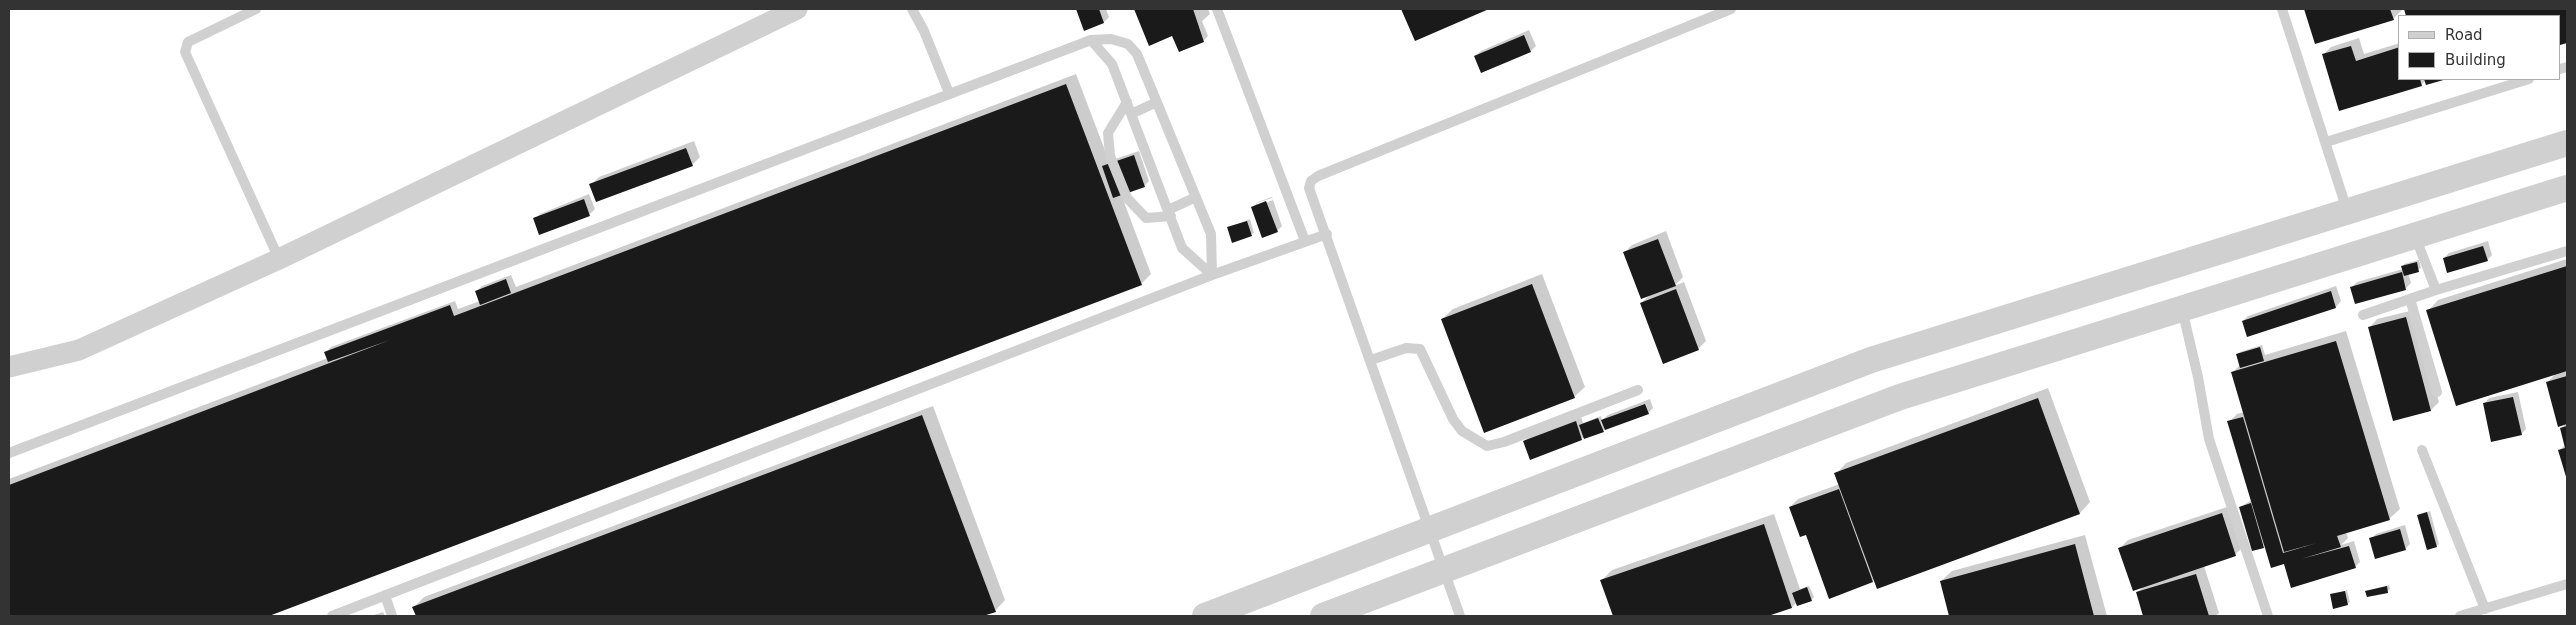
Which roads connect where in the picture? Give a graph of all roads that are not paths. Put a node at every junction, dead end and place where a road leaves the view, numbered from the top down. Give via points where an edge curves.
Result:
1 (256, 9) edge
2 (797, 9) edge
3 (912, 9) edge
4 (1217, 9) edge
5 (1731, 9) edge
6 (2282, 9) edge
7 (1091, 40) junction
8 (2526, 80) edge
9 (949, 93) junction
10 (1126, 102) junction
11 (1157, 102) junction
12 (1131, 114) junction
13 (2326, 142) junction
14 (2567, 143) edge
15 (2567, 188) edge
16 (1196, 198) junction
17 (2375, 203) junction
18 (2348, 212) junction
19 (1169, 213) junction
20 (1327, 234) junction
21 (2415, 235) junction
22 (1305, 241) junction
23 (2388, 244) junction
24 (2567, 251) edge
25 (279, 259) junction
26 (1212, 275) junction
27 (2436, 290) junction
28 (2410, 299) junction
29 (2182, 308) junction
30 (2363, 315) dead end
31 (1371, 360) junction
32 (9, 367) edge
33 (1638, 390) dead end
34 (2437, 392) dead end
35 (2422, 450) dead end
36 (9, 453) edge
37 (1429, 532) junction
38 (1444, 570) junction
39 (2567, 584) edge
40 (385, 595) junction
41 (2486, 609) junction
42 (332, 616) edge
43 (392, 616) edge
44 (1205, 616) edge
45 (1323, 616) edge
46 (1460, 616) edge
47 (2268, 616) edge
48 (2460, 616) edge

1 - 25 lane via 188,42 185,52
2 - 25 street
3 - 9 lane
4 - 22 lane
5 - 20 lane via 1318,176 1311,181 1309,188
6 - 13 lane
7 - 9 lane
7 - 10 lane via 1112,64
7 - 11 lane via 1128,44 1137,54
8 - 13 lane
9 - 36 lane
10 - 12 lane
10 - 19 lane via 1108,133 1110,156 1127,198 1146,218
11 - 12 lane
11 - 16 lane
12 - 19 lane
13 - 18 lane
14 - 17 street
15 - 21 street
16 - 19 lane
16 - 26 lane via 1212,234
17 - 18 street
17 - 23 street
18 - 37 street via 1871,360
19 - 26 lane via 1182,248
20 - 22 lane
20 - 31 lane
21 - 23 street
21 - 27 lane
22 - 26 lane
23 - 29 street
24 - 27 lane
25 - 32 street via 79,350
26 - 40 lane
27 - 28 lane
28 - 30 lane
28 - 34 lane
29 - 38 street via 1900,396
29 - 47 lane via 2209,439
31 - 33 lane via 1406,348 1420,349 1453,419 1462,432 1487,446
31 - 37 lane
35 - 41 lane
37 - 38 lane
37 - 44 street
38 - 45 street
38 - 46 lane
39 - 41 lane
40 - 42 lane
40 - 43 lane
41 - 48 lane

